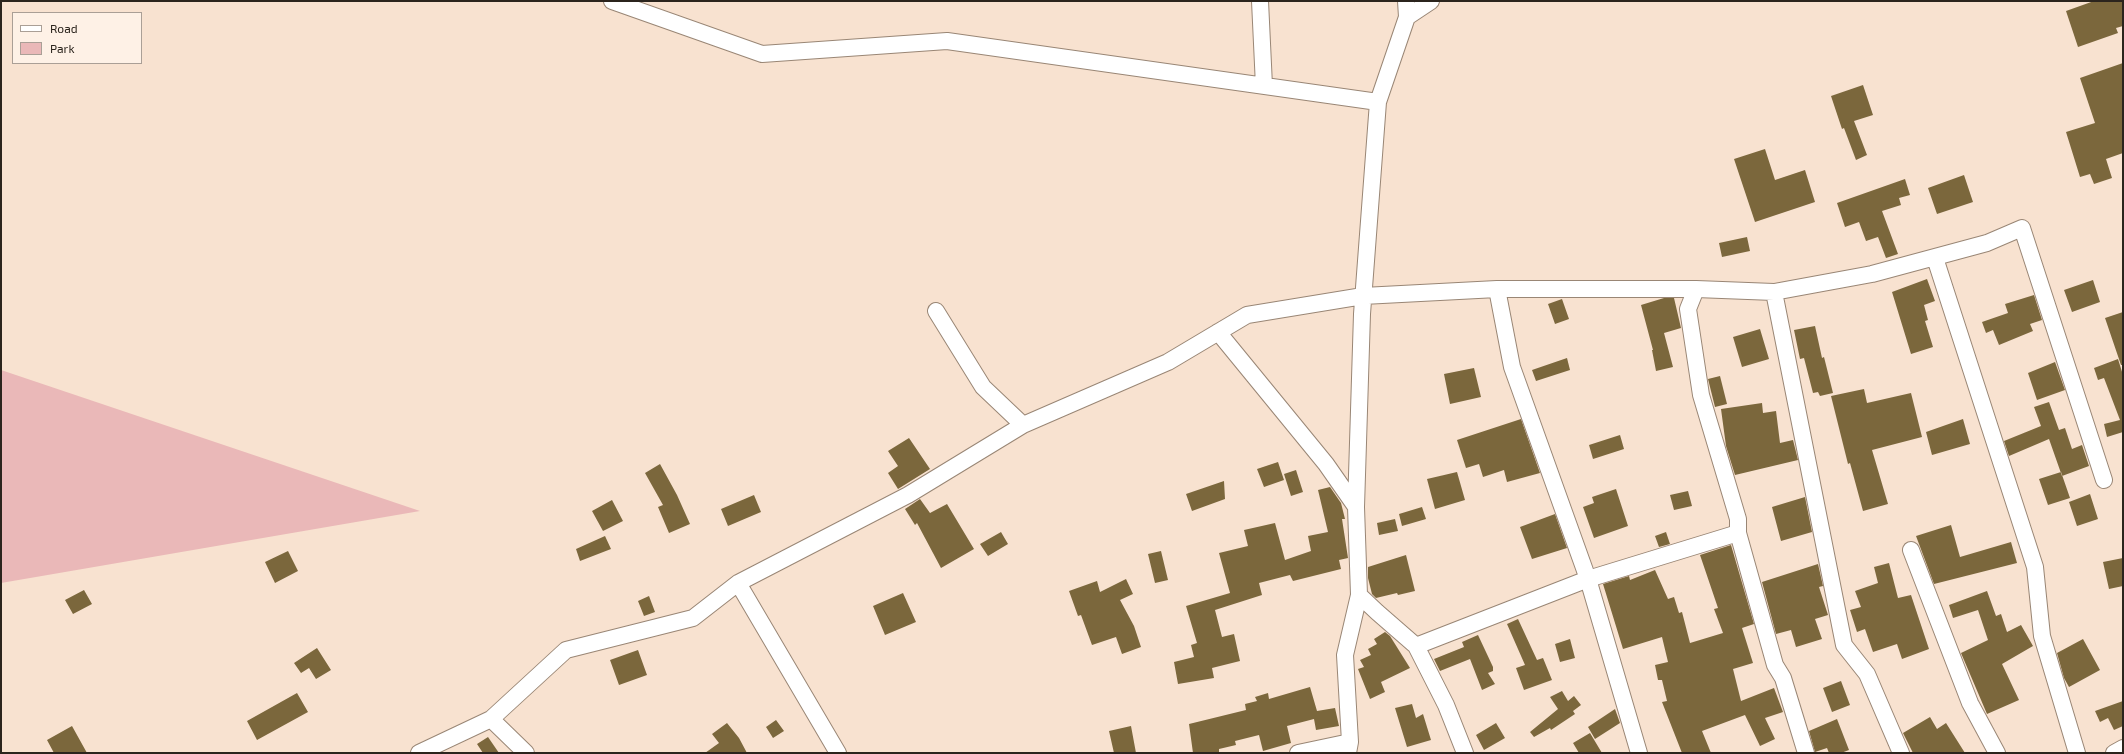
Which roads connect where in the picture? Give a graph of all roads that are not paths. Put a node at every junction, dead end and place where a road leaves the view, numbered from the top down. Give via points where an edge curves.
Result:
1 (612, 1) edge
2 (1260, 1) edge
3 (1406, 1) edge
4 (1431, 1) edge
5 (1407, 18) junction
6 (1264, 86) junction
7 (1378, 102) junction
8 (1935, 258) junction
9 (1497, 289) junction
10 (1696, 289) junction
11 (1774, 292) junction
12 (1363, 296) junction
13 (936, 311) dead end
14 (1218, 332) junction
15 (1023, 425) junction
16 (2104, 480) dead end
17 (1356, 507) junction
18 (1738, 533) junction
19 (1911, 550) dead end
20 (1588, 579) junction
21 (738, 583) junction
22 (1359, 595) junction
23 (1416, 646) junction
24 (491, 719) junction
25 (1349, 748) edge
26 (2123, 748) edge
27 (419, 753) edge
28 (526, 753) edge
29 (838, 753) edge
30 (1298, 753) edge
31 (1466, 753) edge
32 (1638, 753) edge
33 (1806, 753) edge
34 (1901, 753) edge
35 (1997, 753) edge
36 (2077, 753) edge
37 (2114, 753) edge

1 - 6 street via 762,54 948,41
2 - 6 street
3 - 5 street
4 - 5 street
5 - 7 street
6 - 7 street
7 - 12 street
8 - 11 street via 1872,274
8 - 16 street via 1987,243 2022,228
8 - 36 street via 2035,567 2042,636
9 - 10 street
9 - 12 street
9 - 20 street via 1512,366
10 - 11 street
10 - 18 street via 1688,309 1701,395 1738,519
11 - 34 street via 1844,645 1867,674
12 - 14 street via 1247,315
12 - 17 street
13 - 15 street via 983,387
14 - 15 street via 1168,362
14 - 17 street via 1326,464
15 - 21 street via 908,495
17 - 22 street
18 - 20 street
18 - 33 street via 1776,665 1783,678
19 - 35 street via 1970,703
20 - 23 street
20 - 32 street
21 - 24 street via 693,618 566,650
21 - 29 street
22 - 23 street
22 - 25 street via 1345,654
23 - 31 street via 1446,705
24 - 27 street
24 - 28 street
25 - 30 street
26 - 37 street

